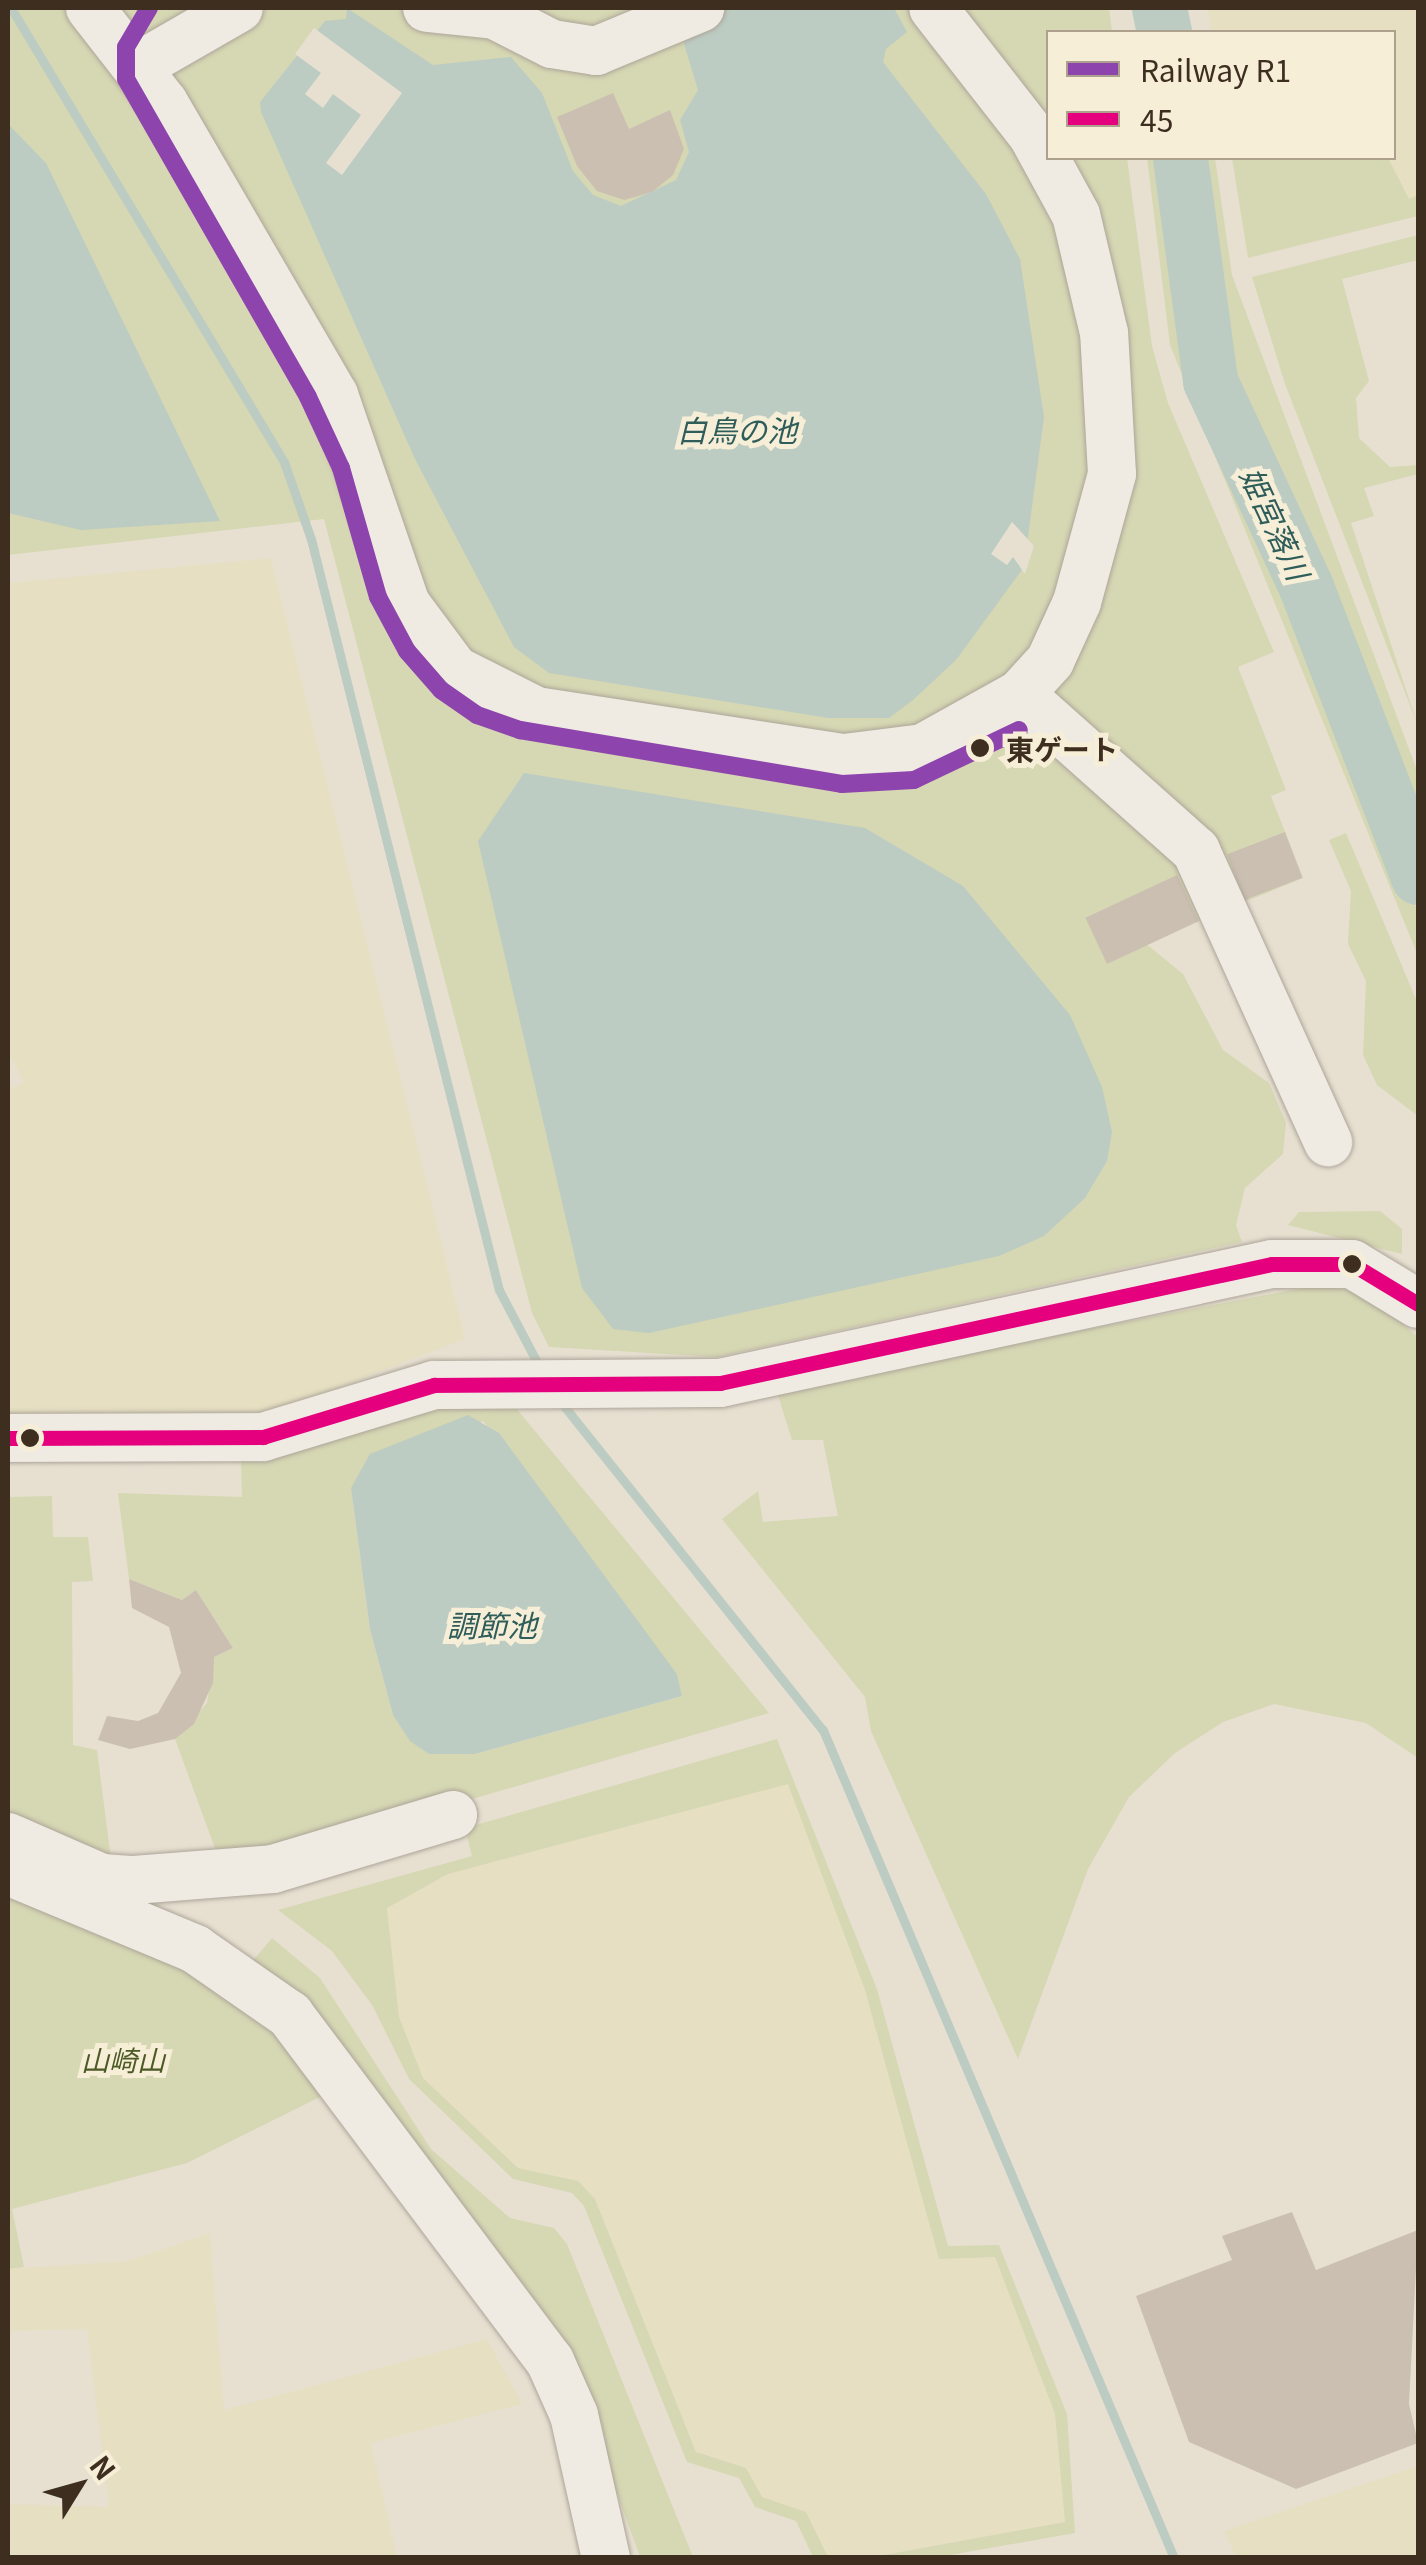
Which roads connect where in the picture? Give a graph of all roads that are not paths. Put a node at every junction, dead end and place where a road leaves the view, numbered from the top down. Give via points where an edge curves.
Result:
1 (90, 8) edge
2 (239, 8) edge
3 (427, 8) edge
4 (933, 8) edge
5 (686, 14) edge
6 (140, 65) junction
7 (1020, 694) junction
8 (1328, 1142) dead end
9 (1418, 1304) edge
10 (8, 1438) edge
11 (452, 1816) dead end
12 (8, 1838) edge
13 (8, 1871) edge
14 (210, 1873) junction
15 (196, 1950) junction
16 (606, 2558) edge

1 - 6 street
2 - 6 street
3 - 5 street via 495,15 552,44 596,50
4 - 7 street via 1033,136 1076,216 1094,272 1113,402 1112,474 1077,602 1050,661
6 - 7 street via 334,395 406,604 456,670 536,711 844,758 923,748
7 - 8 street via 1196,851
9 - 10 street via 1352,1264 1272,1264 720,1383 434,1385 263,1437
11 - 14 street via 273,1868
12 - 14 street via 102,1878
13 - 15 street
14 - 15 street
15 - 16 street via 290,2015 530,2329 574,2415

